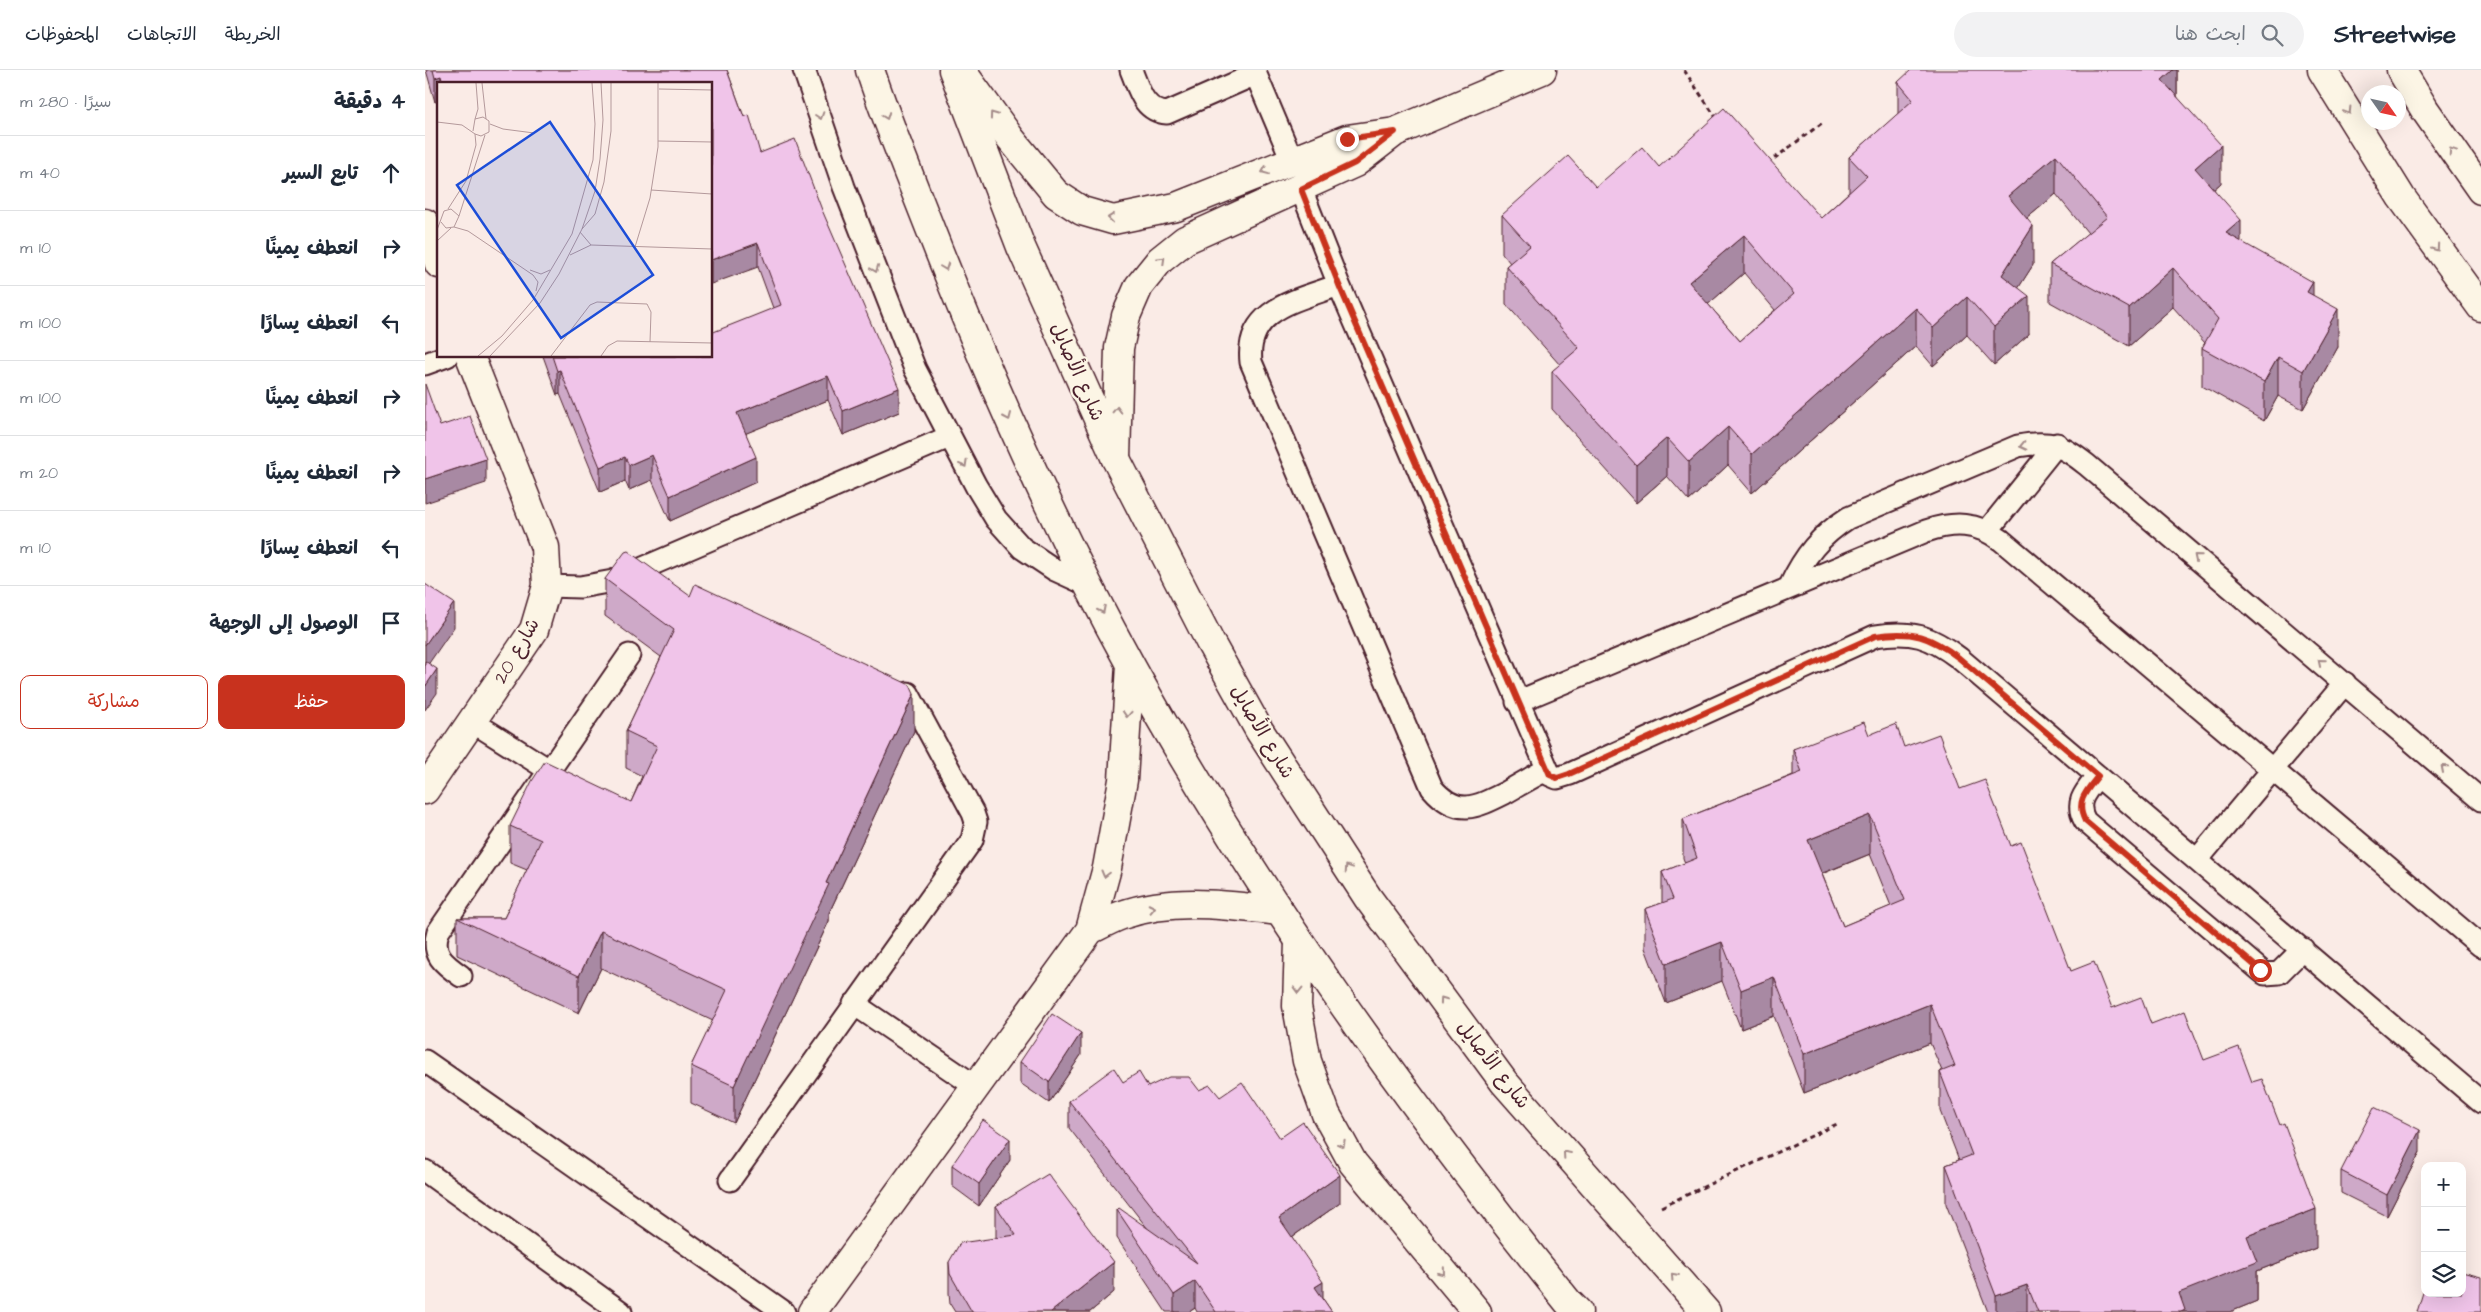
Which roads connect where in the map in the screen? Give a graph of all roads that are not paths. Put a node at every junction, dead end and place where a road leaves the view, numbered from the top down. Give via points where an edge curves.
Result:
1 (804, 70) edge
2 (870, 70) edge
3 (953, 70) edge
4 (961, 70) edge
5 (1131, 70) edge
6 (1542, 70) edge
7 (2322, 70) edge
8 (2401, 70) edge
9 (1255, 72) edge
10 (1395, 132) junction
11 (1292, 160) junction
12 (1301, 189) junction
13 (2481, 190) edge
14 (425, 223) edge
15 (437, 258) edge
16 (1339, 285) junction
17 (2481, 307) edge
18 (442, 358) edge
19 (471, 358) edge
20 (425, 364) edge
21 (949, 437) junction
22 (2057, 444) junction
23 (1116, 459) junction
24 (1988, 530) junction
25 (547, 586) junction
26 (1090, 586) junction
27 (1791, 586) junction
28 (629, 655) dead end
29 (1130, 665) junction
30 (2345, 683) junction
31 (909, 693) edge
32 (1517, 702) junction
33 (473, 722) junction
34 (549, 770) junction
35 (1546, 770) junction
36 (2272, 771) junction
37 (2098, 776) junction
38 (425, 790) edge
39 (2481, 800) edge
40 (2197, 860) junction
41 (1279, 911) junction
42 (1090, 930) junction
43 (1299, 941) junction
44 (2481, 946) edge
45 (2303, 949) junction
46 (461, 976) dead end
47 (855, 1004) junction
48 (425, 1062) edge
49 (975, 1086) junction
50 (2481, 1102) edge
51 (425, 1170) edge
52 (730, 1180) dead end
53 (621, 1312) edge
54 (784, 1312) edge
55 (812, 1312) edge
56 (1477, 1312) edge
57 (1578, 1312) edge
58 (1706, 1312) edge

1 -> 21 lane via 844,187 915,369
2 -> 26 street via 974,341 1026,458
3 - 23 street, شارع الأصايل via 1021,247
11 -> 4 street via 1176,207 1113,220 1082,211 1055,194
5 - 9 lane via 1148,106 1157,112 1167,113
6 - 10 street
7 -> 17 street via 2401,197
13 -> 8 street
9 - 11 lane
10 - 11 street via 1347,139
10 - 12 street via 1355,163
12 - 16 lane
23 -> 12 street via 1119,348 1126,316 1139,286 1160,260 1185,240
14 - 15 street
16 - 32 lane
16 - 35 lane via 1273,311 1261,320 1249,347 1251,362 1432,788 1453,806 1467,808 1481,805
18 - 20 lane
19 - 25 street, شارع 20 via 545,547
21 - 25 lane via 613,580 581,587
21 -> 26 lane via 996,519 1022,548 1055,570
22 - 24 lane
22 -> 27 lane via 2019,446 1848,518 1813,546
30 -> 22 lane via 2087,465
58 -> 23 street, شارع الأصايل via 1503,1082 1353,875 1259,730
24 - 27 lane via 1967,524 1946,524
24 - 36 lane
25 - 33 street, شارع 20 via 534,630
26 -> 29 street
27 - 32 lane
28 - 34 lane
29 - 41 street
29 -> 42 street via 1120,797 1107,868
30 - 36 lane
39 -> 30 lane
31 - 47 lane via 973,813 975,832
32 - 35 lane
33 - 34 lane
33 - 38 street, شارع 20
34 - 46 lane via 438,932 435,950 439,958
35 - 37 lane via 1557,778 1569,774 1875,636 1898,632 1920,635 1941,644
36 - 40 lane
36 - 44 lane
37 - 40 lane
37 - 45 lane via 2082,795 2081,813 2085,821 2253,964 2265,974 2279,973
40 - 45 lane
42 -> 41 street via 1121,915 1155,906 1189,903
41 - 43 street
42 - 49 street
43 -> 56 street via 1297,1006 1307,1061 1326,1114 1353,1163
43 - 57 street via 1485,1199
45 - 50 lane
47 - 49 lane
47 - 52 lane
48 - 54 lane
49 - 55 street
51 - 53 lane

